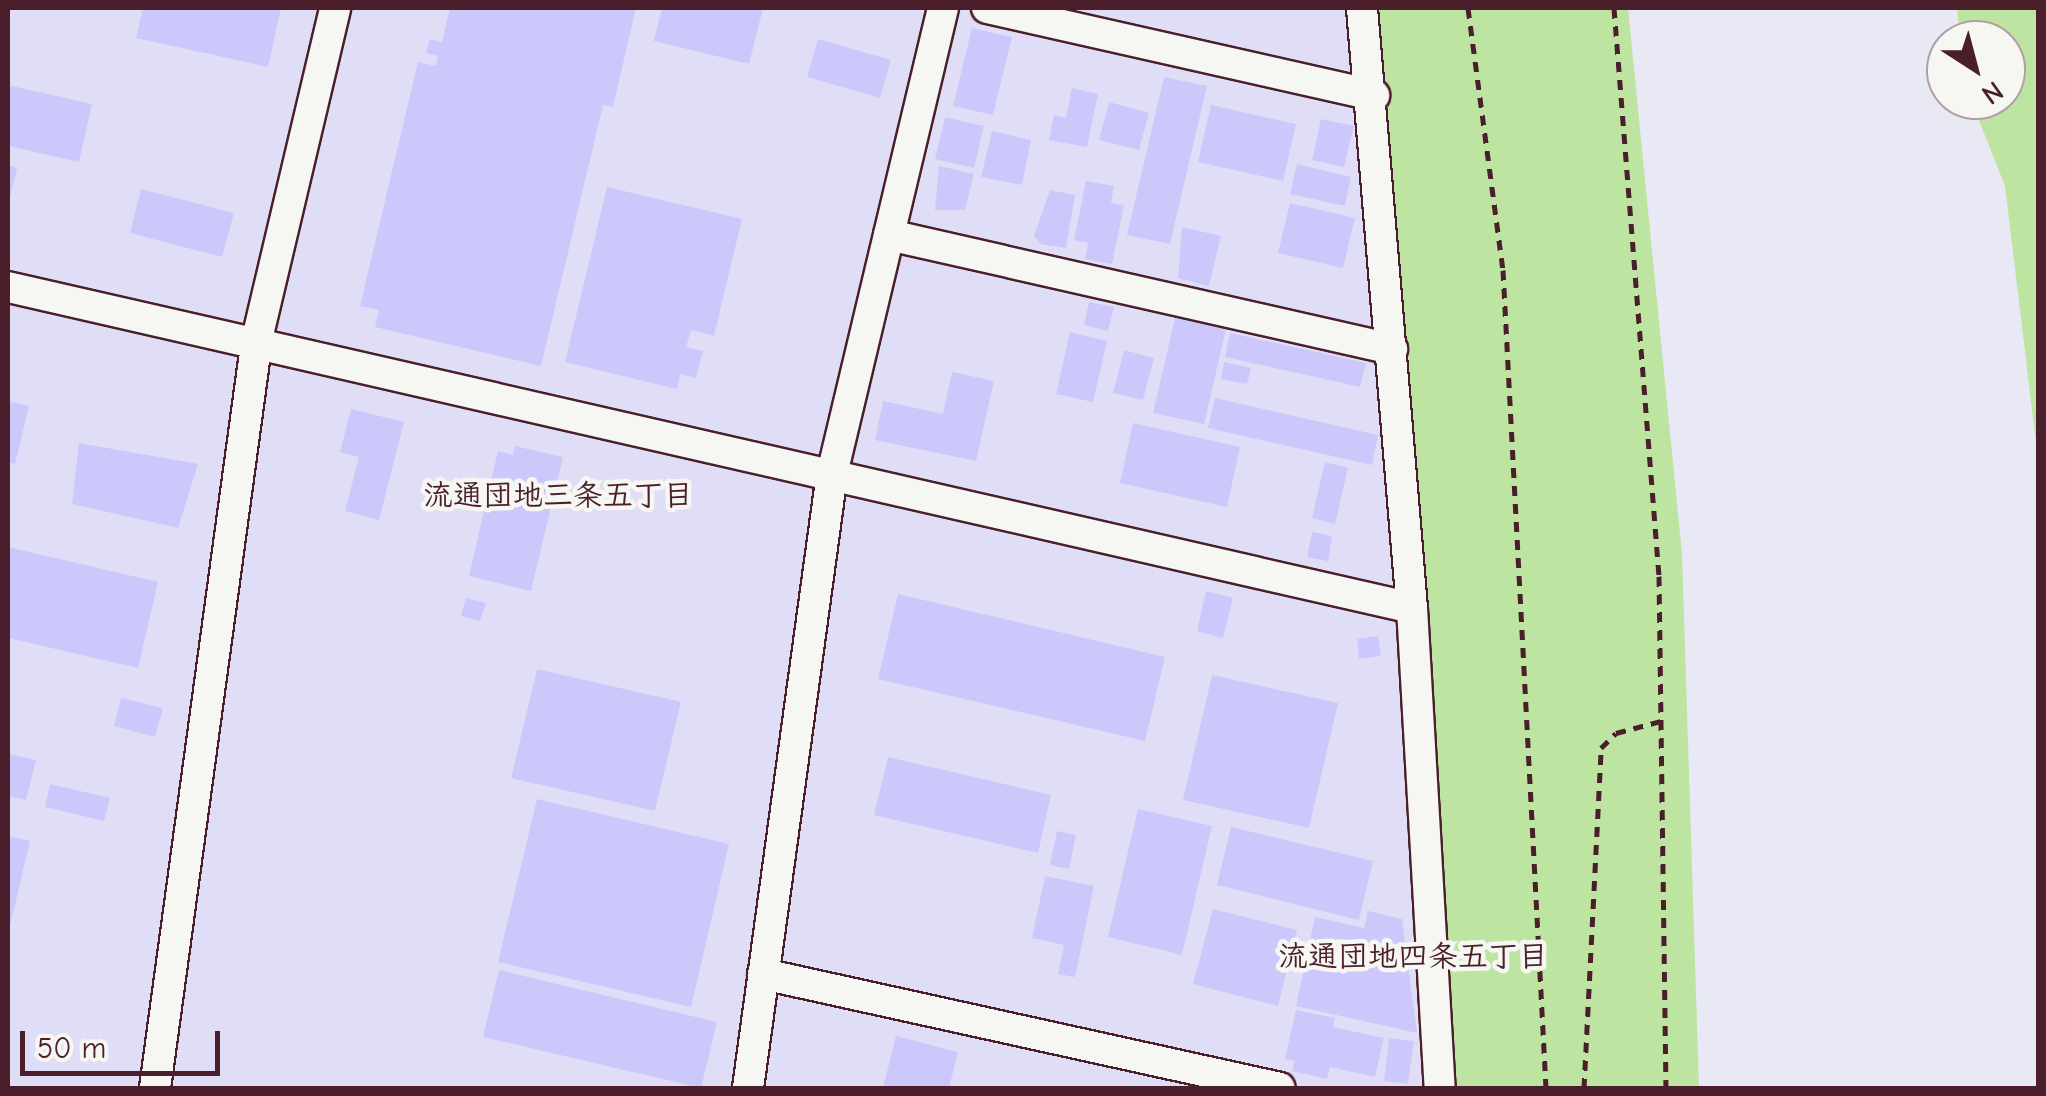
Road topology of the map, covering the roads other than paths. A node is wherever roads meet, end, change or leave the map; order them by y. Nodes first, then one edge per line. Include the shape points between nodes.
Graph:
1 (335, 8) edge
2 (943, 8) edge
3 (987, 8) edge
4 (1362, 8) edge
5 (1374, 96) junction
6 (890, 236) junction
7 (8, 287) edge
8 (257, 339) junction
9 (1392, 349) junction
10 (832, 474) junction
11 (1412, 608) junction
12 (763, 974) junction
13 (155, 1088) edge
14 (748, 1088) edge
15 (1280, 1088) edge
16 (1440, 1088) edge

1 - 8 street
2 - 6 street
3 - 5 street
4 - 5 street
5 - 9 street
6 - 9 street
6 - 10 street
7 - 8 street
8 - 10 street
8 - 13 street
9 - 11 street
10 - 11 street
10 - 12 street
11 - 16 street
12 - 14 street
12 - 15 street

